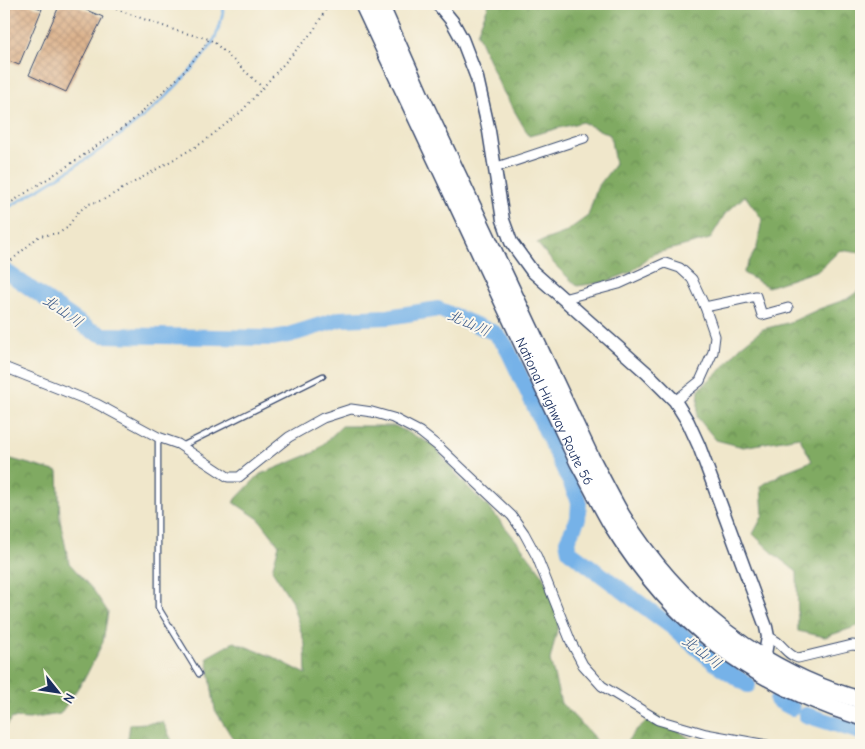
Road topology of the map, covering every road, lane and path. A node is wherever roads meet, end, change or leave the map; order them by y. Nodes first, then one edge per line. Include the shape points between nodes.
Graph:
1 (102, 4) edge
2 (329, 4) edge
3 (363, 4) edge
4 (380, 4) edge
5 (438, 4) edge
6 (209, 39) junction
7 (263, 88) junction
8 (584, 138) dead end
9 (494, 168) junction
10 (4, 207) edge
11 (511, 242) junction
12 (486, 252) junction
13 (4, 266) edge
14 (563, 298) junction
15 (705, 307) junction
16 (788, 308) dead end
17 (4, 367) edge
18 (323, 376) dead end
19 (675, 401) junction
20 (158, 437) junction
21 (181, 446) junction
22 (768, 637) junction
23 (861, 646) edge
24 (763, 667) junction
25 (199, 674) dead end
26 (861, 700) edge
27 (861, 717) edge
28 (767, 745) edge

1 - 6 path
2 - 7 path via 314,30
3 - 12 highway, National Highway Route 56
4 - 12 highway, National Highway Route 56
5 - 9 street via 462,39 477,78
6 - 7 path
6 - 10 path via 182,74 131,122
7 - 13 path via 241,112 202,143 103,200 89,204 78,212 67,228 59,233 39,236
8 - 9 street
9 - 11 street
11 - 12 street
11 - 14 street via 532,271
12 - 24 highway, National Highway Route 56 via 578,462 617,532 672,605 723,649
14 - 15 street via 619,284 665,263 680,268 692,279
14 - 19 street
15 - 16 street via 756,296 762,314
15 - 19 street via 715,336 713,352 700,381
17 - 20 street via 97,404
18 - 21 lane
19 - 22 street via 699,446
20 - 21 street
20 - 25 lane via 158,607
21 - 28 street via 228,477 239,477 289,437 323,418 351,409 386,416 407,425 439,447 512,516 537,557 583,666 602,686 658,720 706,734
22 - 23 street via 798,658 852,645
22 - 24 street
24 - 26 highway, National Highway Route 56
24 - 27 highway, National Highway Route 56 via 809,698

